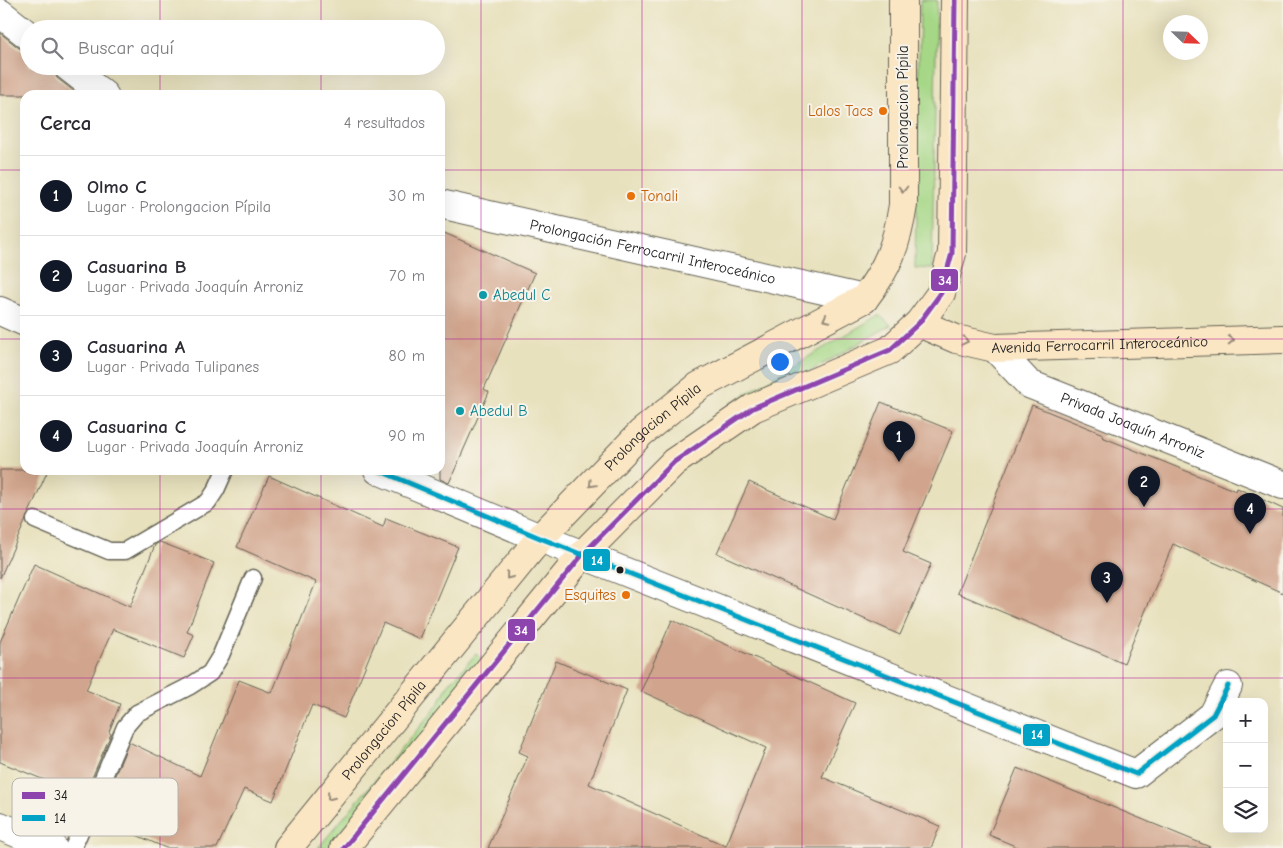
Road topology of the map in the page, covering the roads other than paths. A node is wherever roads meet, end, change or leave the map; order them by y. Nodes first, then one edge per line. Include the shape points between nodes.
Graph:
1 (903, 0) edge
2 (955, 0) edge
3 (0, 13) edge
4 (20, 29) edge
5 (79, 75) edge
6 (98, 90) edge
7 (445, 205) edge
8 (864, 299) junction
9 (0, 311) edge
10 (20, 320) edge
11 (919, 323) junction
12 (1283, 339) edge
13 (995, 348) junction
14 (222, 475) edge
15 (390, 475) edge
16 (1283, 485) edge
17 (35, 520) dead end
18 (540, 538) junction
19 (583, 554) junction
20 (253, 578) dead end
21 (1228, 686) dead end
22 (103, 778) edge
23 (0, 826) edge
24 (12, 831) edge
25 (24, 836) edge
26 (78, 836) edge
27 (53, 848) edge
28 (73, 848) edge
29 (288, 848) edge
30 (344, 848) edge

1 -> 8 main road, Prolongacion Pípila via 903,206 890,260
2 - 11 main road via 952,253 941,293
3 - 4 street
5 - 6 street
7 - 8 street, Prolongación Ferrocarril Interoceánico
8 -> 18 main road, Prolongacion Pípila via 699,386 641,433
9 - 10 street
11 -> 13 main road, Avenida Ferrocarril Interoceánico via 956,339
11 - 19 main road via 890,350 753,408 674,462
13 -> 12 main road, Avenida Ferrocarril Interoceánico
13 - 16 street, Privada Joaquín Arroniz via 1029,384
14 - 17 lane via 208,502 125,551 110,551
15 - 18 street
18 - 19 street
18 -> 29 main road, Prolongacion Pípila
19 - 21 street via 1136,774 1213,715
19 - 30 main road
20 - 22 lane via 221,655 210,673 137,713 125,727
23 - 24 street
25 - 27 street
26 - 28 lane

